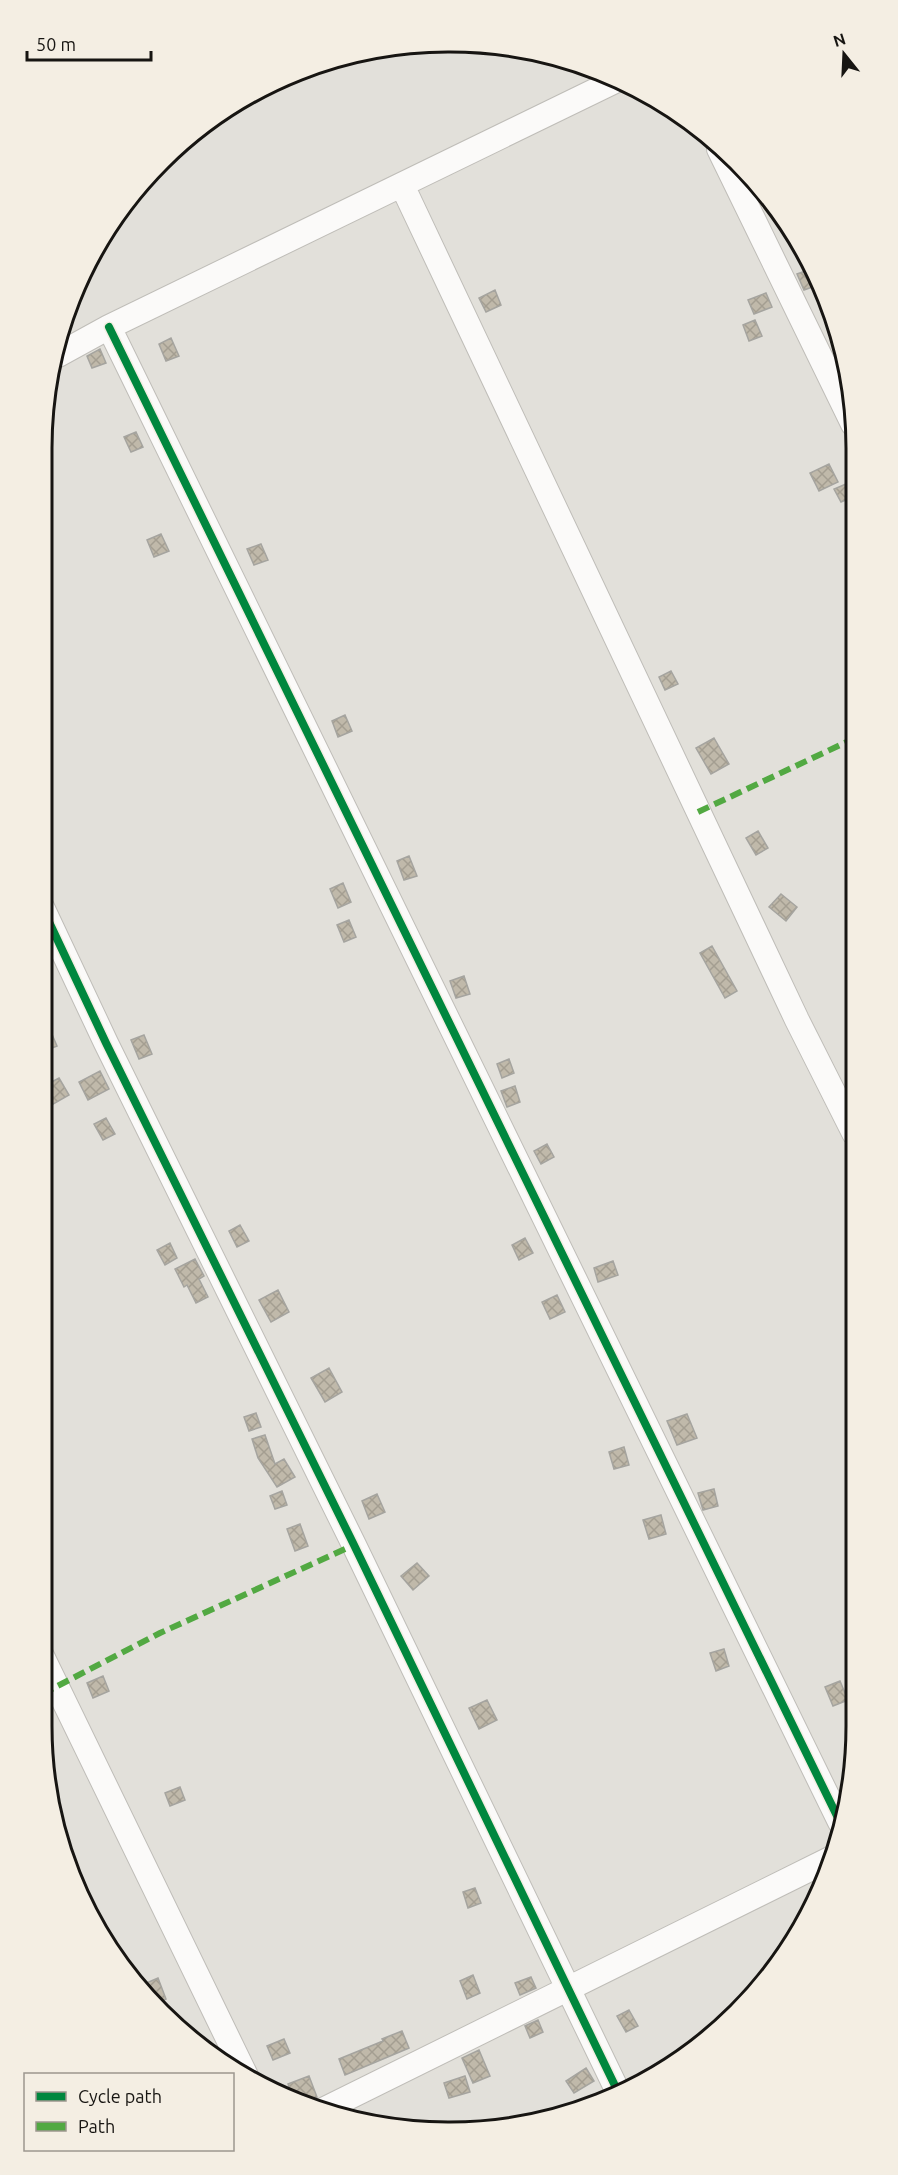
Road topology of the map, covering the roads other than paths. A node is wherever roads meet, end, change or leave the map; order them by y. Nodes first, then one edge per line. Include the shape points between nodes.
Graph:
1 (606, 85) edge
2 (729, 169) edge
3 (402, 185) junction
4 (109, 327) junction
5 (65, 351) edge
6 (843, 403) edge
7 (52, 928) edge
8 (846, 1117) edge
9 (52, 1677) edge
10 (836, 1813) edge
11 (820, 1864) edge
12 (568, 1989) junction
13 (239, 2062) edge
14 (615, 2086) edge
15 (334, 2105) edge

1 - 3 street
2 - 6 street
3 - 4 street
3 - 8 street
4 - 5 street
4 - 10 street
7 - 12 street
9 - 13 street
11 - 12 street
12 - 14 street
12 - 15 street

